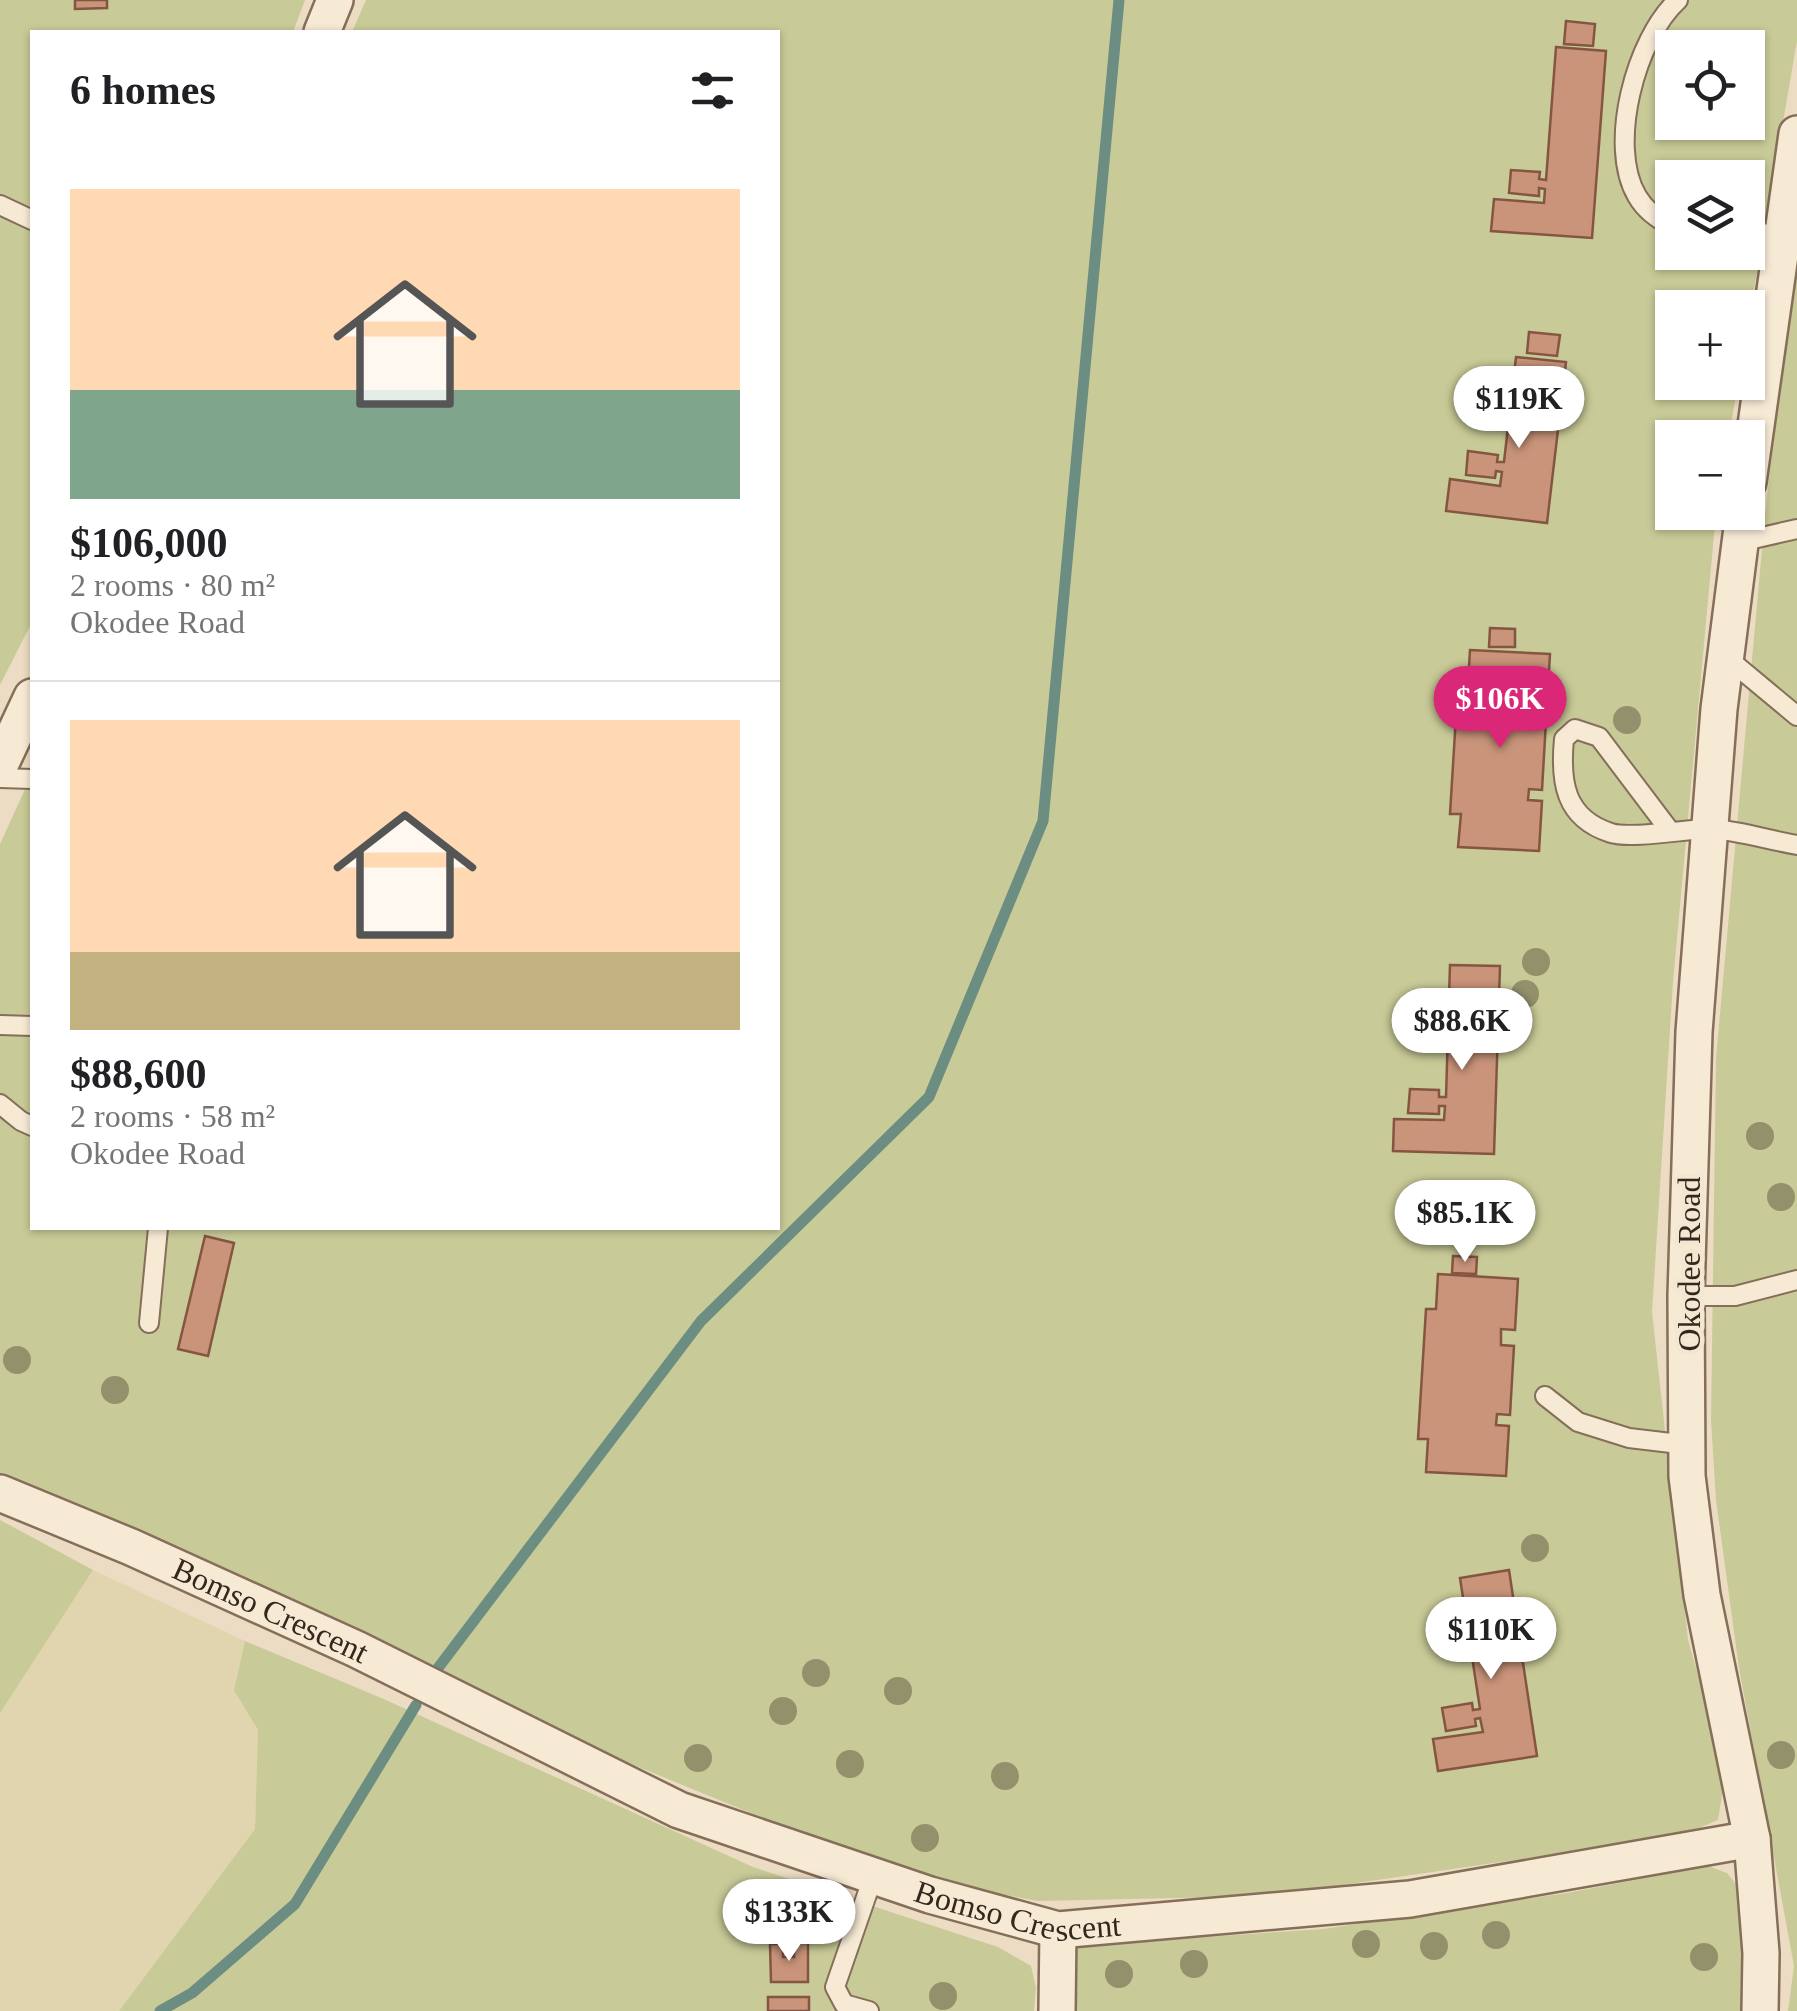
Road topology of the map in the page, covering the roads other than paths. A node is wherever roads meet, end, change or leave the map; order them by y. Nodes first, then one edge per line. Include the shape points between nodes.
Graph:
1 (336, 0) edge
2 (1678, 0) edge
3 (323, 30) edge
4 (1796, 149) edge
5 (0, 205) edge
6 (1655, 216) edge
7 (30, 219) edge
8 (1765, 231) edge
9 (1762, 270) edge
10 (1752, 420) edge
11 (1765, 528) edge
12 (1797, 529) edge
13 (1742, 530) edge
14 (1726, 656) junction
15 (30, 701) edge
16 (1797, 716) edge
17 (0, 765) edge
18 (0, 778) edge
19 (30, 779) edge
20 (1710, 829) junction
21 (1670, 831) junction
22 (1797, 845) edge
23 (0, 1024) edge
24 (30, 1026) edge
25 (0, 1104) edge
26 (30, 1125) edge
27 (158, 1230) edge
28 (1797, 1280) edge
29 (1686, 1296) junction
30 (148, 1323) dead end
31 (1545, 1396) dead end
32 (1688, 1445) junction
33 (0, 1493) edge
34 (1752, 1839) junction
35 (874, 1877) junction
36 (1058, 1930) junction
37 (869, 2011) edge
38 (1057, 2011) edge
39 (1760, 2011) edge

1 - 3 street
2 - 6 lane via 1642,58 1626,128 1626,164 1637,197
4 - 8 street
5 - 7 lane
9 - 10 street
11 - 12 lane
13 - 14 street, Okodee Road
14 - 16 lane
14 - 20 street, Okodee Road
15 - 17 street
18 - 19 lane
20 - 21 lane
20 - 22 lane
20 - 29 street, Okodee Road via 1694,1032
21 - 21 lane via 1599,737 1575,729 1564,739 1560,773 1568,802 1587,820 1613,834
23 - 24 lane
25 - 26 lane
27 - 30 lane
28 - 29 lane via 1735,1296
29 - 32 street, Okodee Road
31 - 32 lane via 1578,1422 1629,1438
32 - 34 street, Okodee Road via 1702,1594
33 - 35 street, Bomso Crescent via 356,1649 679,1810
34 - 36 street, Bomso Crescent via 1410,1899
34 - 39 street, Okodee Road
35 - 36 street, Bomso Crescent
35 - 37 lane via 835,1986 844,2004
36 - 38 street

